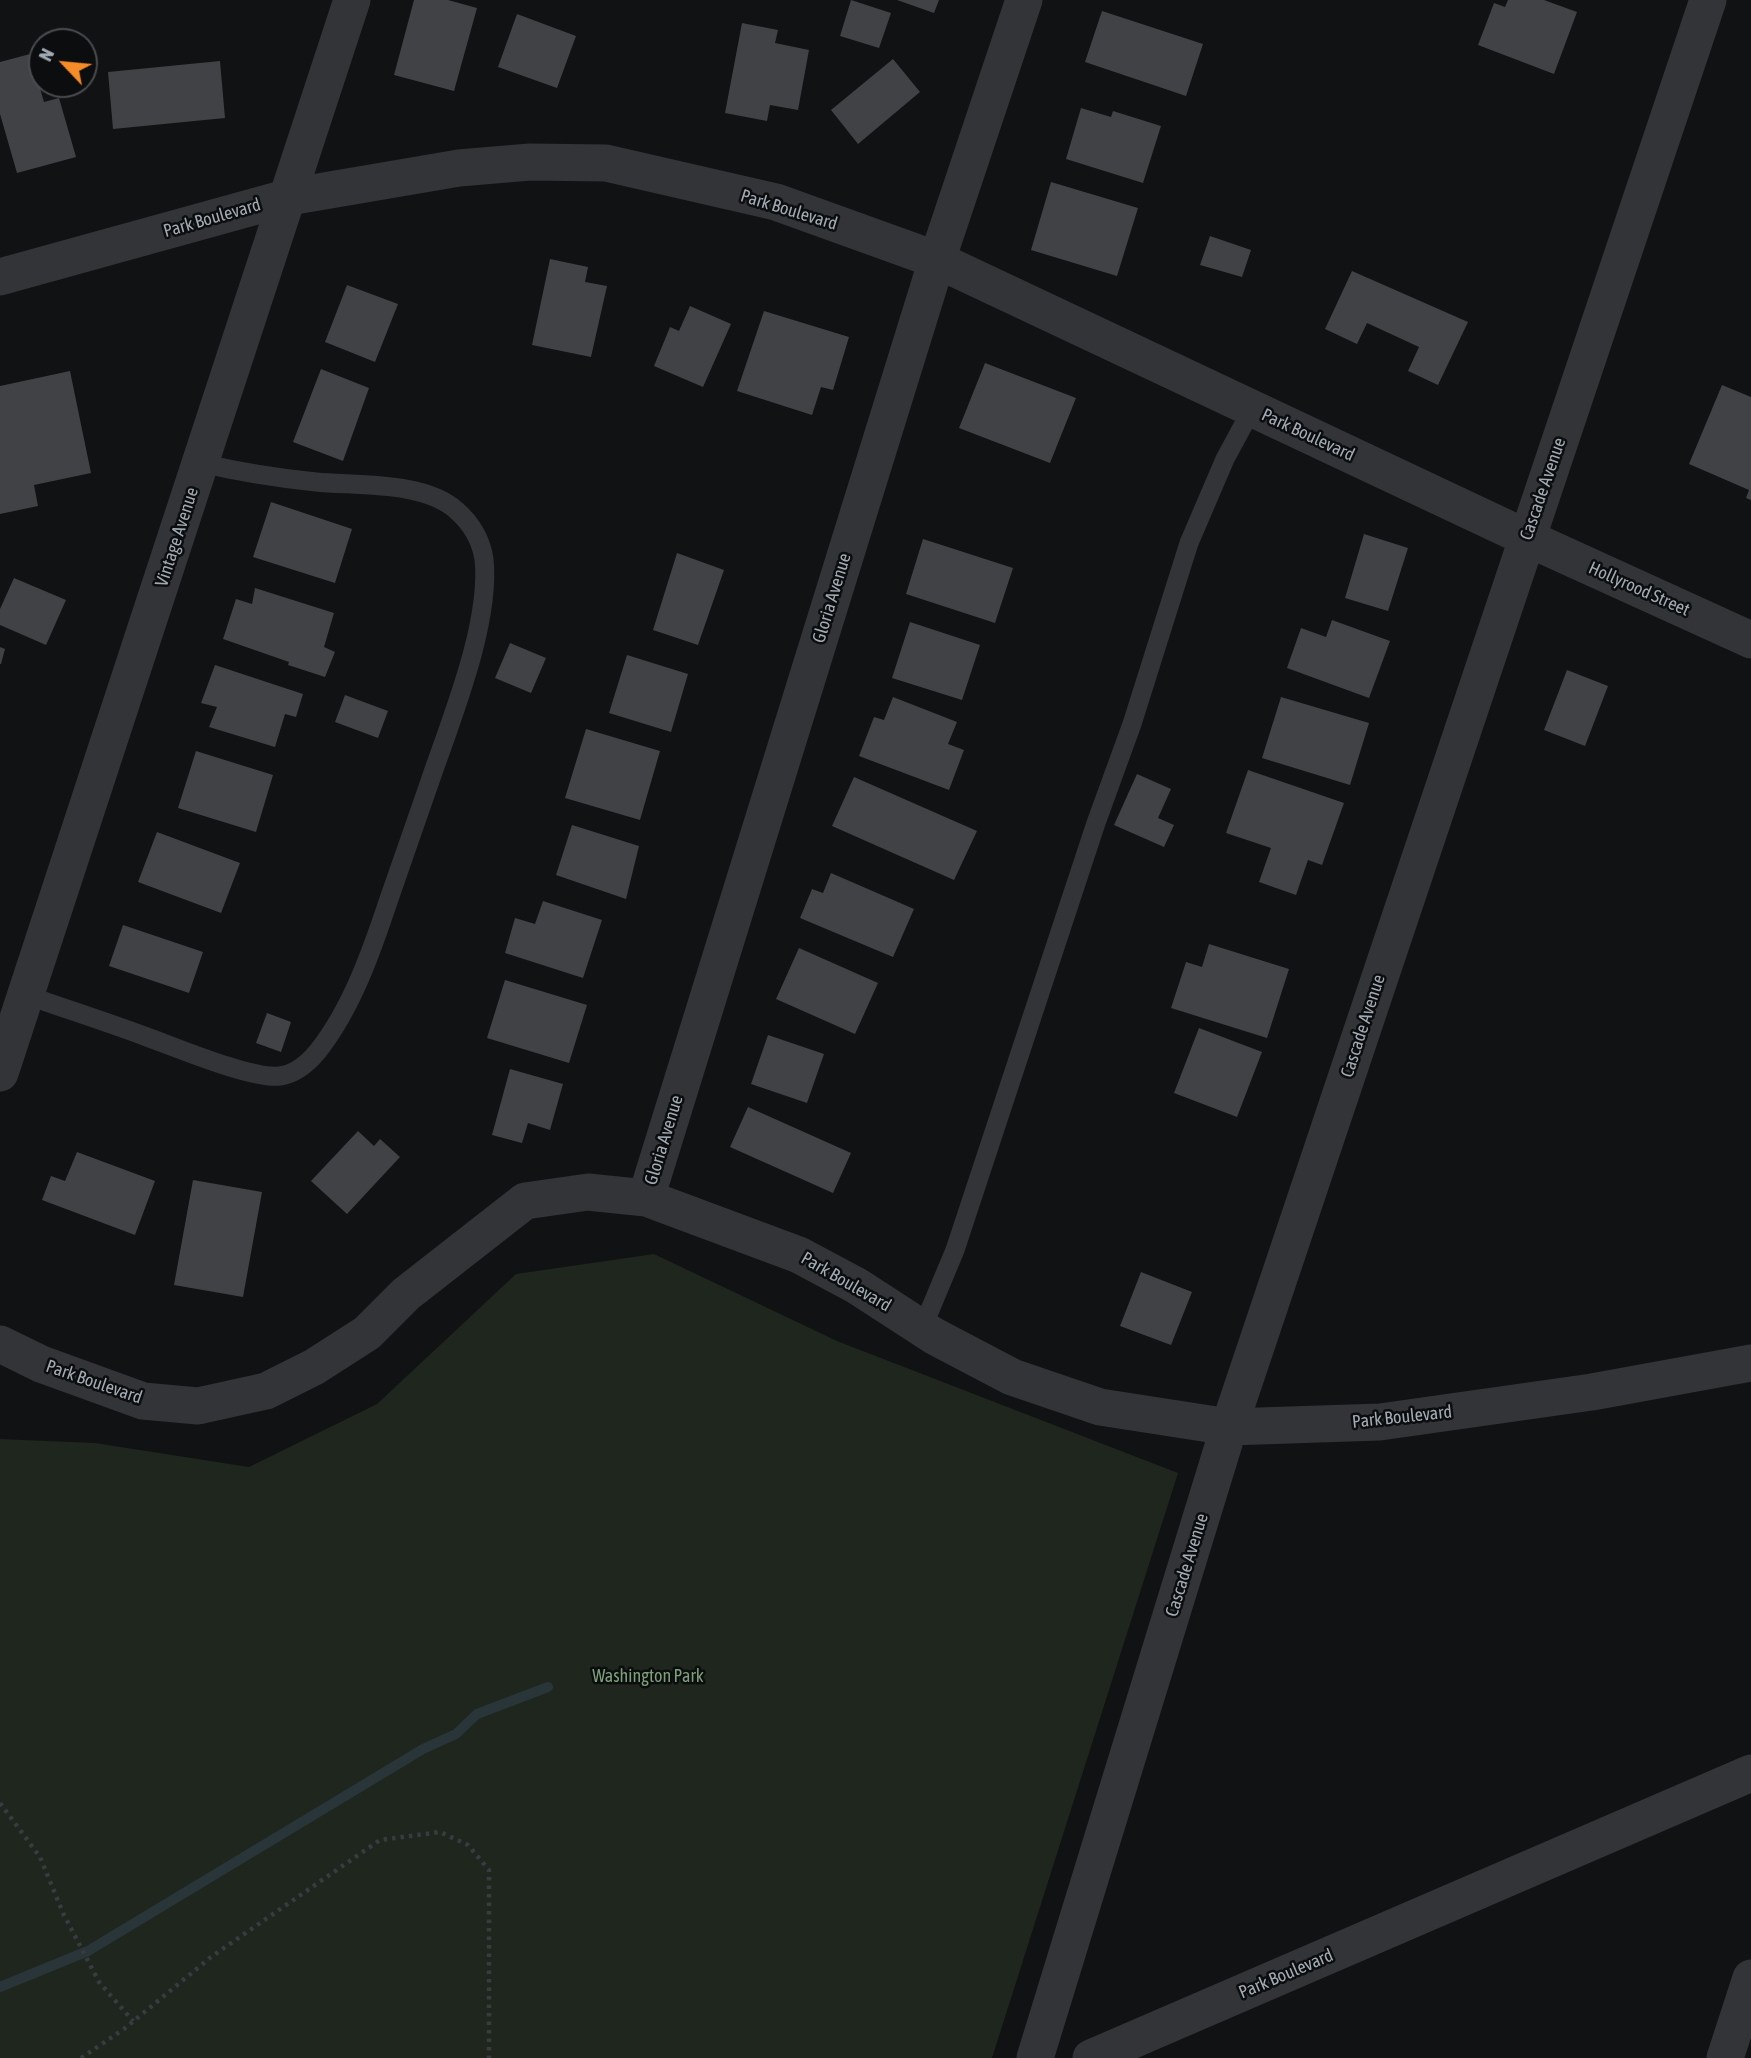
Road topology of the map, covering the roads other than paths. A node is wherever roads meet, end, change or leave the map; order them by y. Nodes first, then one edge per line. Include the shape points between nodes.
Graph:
1 (352, 0) edge
2 (1024, 0) edge
3 (1708, 0) edge
4 (289, 197) junction
5 (937, 260) junction
6 (0, 277) edge
7 (1252, 409) junction
8 (201, 463) junction
9 (1527, 538) junction
10 (1751, 640) edge
11 (26, 995) junction
12 (0, 1073) edge
13 (646, 1198) junction
14 (922, 1329) junction
15 (0, 1344) edge
16 (1751, 1363) edge
17 (1229, 1427) junction
18 (1751, 1773) edge
19 (1751, 1978) edge
20 (1035, 2058) edge
21 (1091, 2058) edge
22 (1726, 2058) edge

1 - 4 street, Vintage Avenue
2 - 5 street, Gloria Avenue
3 - 9 street, Cascade Avenue
4 - 5 street, Park Boulevard via 459,168 530,162 606,163 776,202
4 - 6 street, Park Boulevard
4 - 8 street, Vintage Avenue
5 - 7 street, Park Boulevard
5 - 13 street, Gloria Avenue
7 - 9 street, Park Boulevard
7 - 14 lane via 1189,543 956,1250
8 - 11 street, Vintage Avenue
8 - 11 lane via 315,482 374,485 424,494 454,508 479,539 484,560 483,602 469,664 367,964 309,1061 280,1077 259,1074
9 - 10 street, Hollyrood Street
9 - 17 street, Cascade Avenue
11 - 12 street, Vintage Avenue
13 - 14 street, Park Boulevard via 799,1255
13 - 15 street, Park Boulevard via 588,1192 524,1200 406,1294 367,1334 266,1391 198,1406 143,1401
14 - 17 street, Park Boulevard via 1012,1377 1100,1407
16 - 17 street, Park Boulevard via 1592,1392 1380,1422
17 - 20 street, Cascade Avenue
18 - 21 street, Park Boulevard
19 - 22 street

